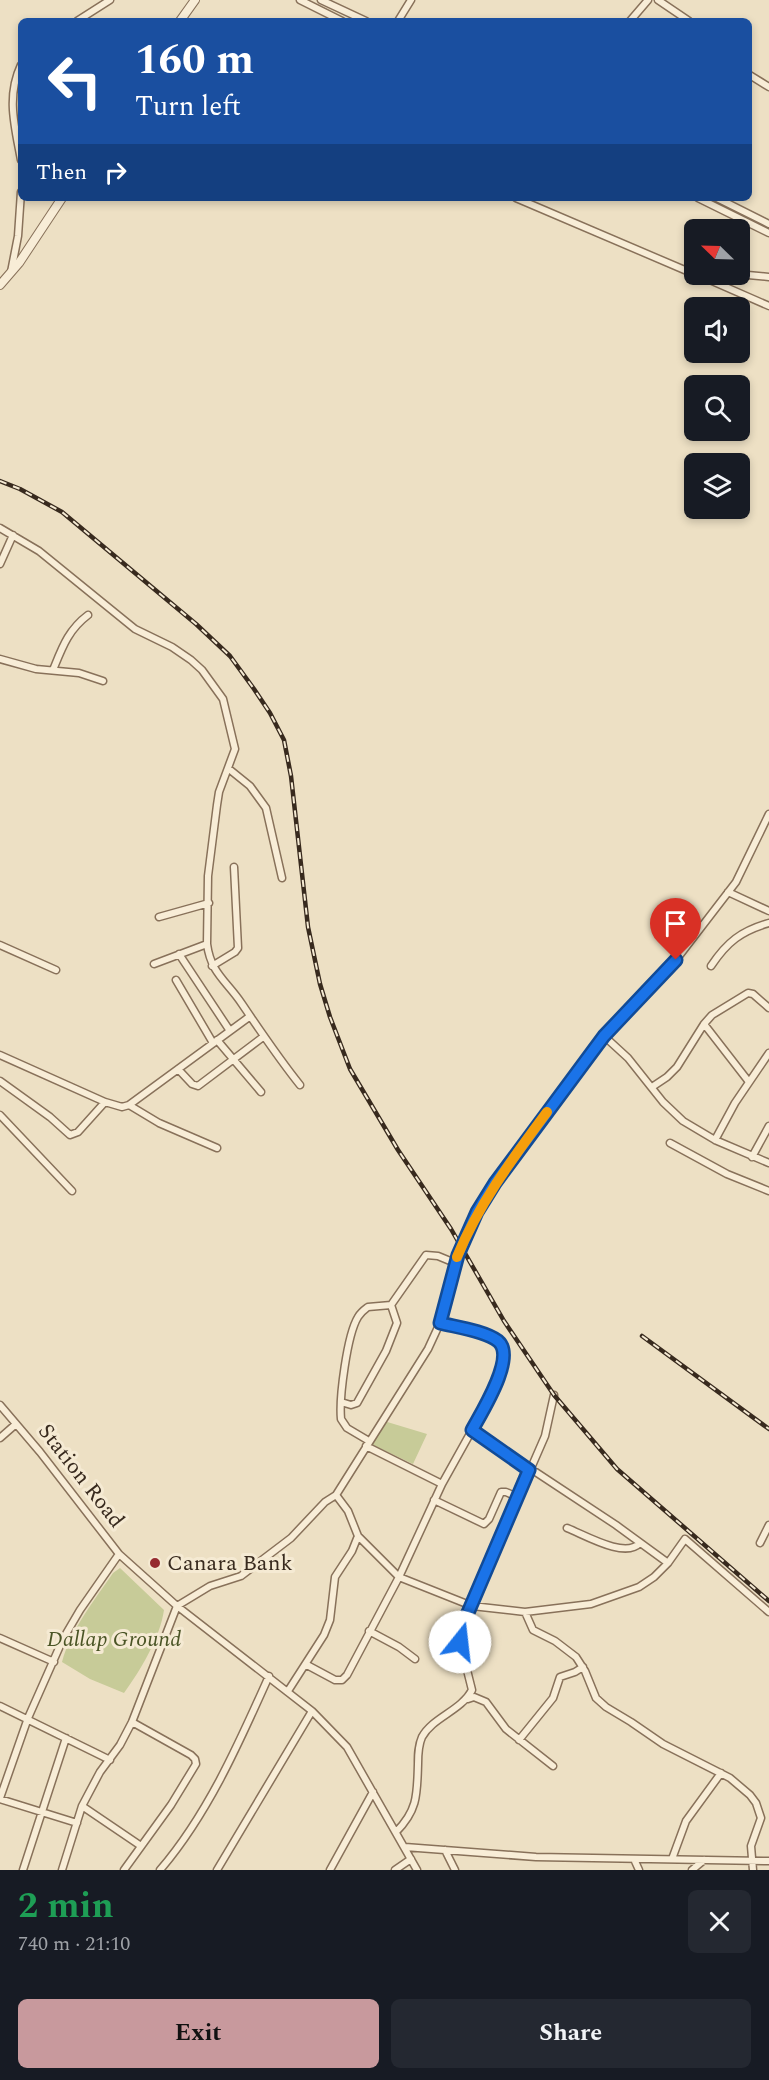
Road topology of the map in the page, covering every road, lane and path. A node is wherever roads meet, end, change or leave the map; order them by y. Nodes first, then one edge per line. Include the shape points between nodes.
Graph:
1 (110, 0) edge
2 (195, 0) edge
3 (300, 0) edge
4 (321, 0) edge
5 (411, 0) edge
6 (648, 0) edge
7 (658, 0) edge
8 (82, 18) edge
9 (182, 18) edge
10 (336, 18) edge
11 (360, 18) edge
12 (400, 18) edge
13 (633, 18) edge
14 (685, 18) edge
15 (18, 73) edge
16 (752, 76) edge
17 (769, 87) edge
18 (18, 144) edge
19 (20, 201) edge
20 (60, 201) edge
21 (523, 201) edge
22 (705, 201) edge
23 (722, 201) edge
24 (767, 226) edge
25 (684, 269) edge
26 (11, 273) junction
27 (750, 275) edge
28 (769, 277) edge
29 (0, 285) edge
30 (722, 285) edge
31 (769, 306) edge
32 (0, 528) edge
33 (13, 535) junction
34 (0, 564) edge
35 (88, 615) dead end
36 (0, 659) edge
37 (53, 670) junction
38 (103, 681) dead end
39 (229, 769) junction
40 (769, 814) edge
41 (234, 867) dead end
42 (282, 878) dead end
43 (728, 892) junction
44 (209, 903) junction
45 (769, 911) edge
46 (159, 917) dead end
47 (769, 923) edge
48 (207, 944) junction
49 (0, 945) edge
50 (178, 954) junction
51 (154, 964) dead end
52 (212, 966) junction
53 (711, 966) dead end
54 (56, 970) dead end
55 (176, 980) dead end
56 (769, 1008) edge
57 (249, 1017) junction
58 (704, 1024) junction
59 (230, 1031) junction
60 (604, 1036) junction
61 (263, 1037) junction
62 (215, 1042) junction
63 (769, 1053) edge
64 (0, 1055) edge
65 (234, 1059) junction
66 (766, 1062) edge
67 (178, 1069) junction
68 (0, 1081) edge
69 (749, 1082) junction
70 (300, 1085) dead end
71 (652, 1087) junction
72 (261, 1092) dead end
73 (105, 1102) junction
74 (129, 1105) junction
75 (0, 1115) edge
76 (769, 1126) edge
77 (715, 1140) junction
78 (670, 1143) dead end
79 (217, 1148) dead end
80 (752, 1157) junction
81 (769, 1163) edge
82 (72, 1191) dead end
83 (769, 1191) edge
84 (455, 1263) junction
85 (391, 1305) junction
86 (440, 1323) junction
87 (554, 1395) dead end
88 (341, 1402) junction
89 (0, 1405) edge
90 (16, 1424) junction
91 (472, 1430) junction
92 (0, 1438) edge
93 (367, 1444) junction
94 (529, 1470) junction
95 (442, 1484) junction
96 (336, 1495) junction
97 (518, 1497) junction
98 (434, 1500) junction
99 (769, 1525) edge
100 (567, 1528) dead end
101 (358, 1536) junction
102 (640, 1543) junction
103 (760, 1543) dead end
104 (119, 1554) junction
105 (668, 1563) junction
106 (399, 1577) junction
107 (177, 1606) junction
108 (472, 1606) junction
109 (525, 1612) junction
110 (769, 1612) edge
111 (369, 1631) junction
112 (0, 1638) edge
113 (415, 1659) dead end
114 (54, 1662) junction
115 (307, 1665) junction
116 (583, 1667) junction
117 (269, 1676) junction
118 (288, 1691) junction
119 (467, 1700) junction
120 (0, 1706) edge
121 (312, 1711) junction
122 (28, 1718) junction
123 (132, 1722) junction
124 (66, 1738) junction
125 (519, 1740) junction
126 (110, 1760) junction
127 (553, 1766) dead end
128 (721, 1773) junction
129 (373, 1792) junction
130 (0, 1798) edge
131 (82, 1806) junction
132 (42, 1812) junction
133 (77, 1823) junction
134 (396, 1832) junction
135 (141, 1846) junction
136 (405, 1847) junction
137 (445, 1850) junction
138 (411, 1859) junction
139 (634, 1859) junction
140 (672, 1859) junction
141 (704, 1859) junction
142 (752, 1860) junction
143 (769, 1861) edge
144 (23, 1870) edge
145 (62, 1870) edge
146 (124, 1870) edge
147 (160, 1870) edge
148 (217, 1870) edge
149 (330, 1870) edge
150 (396, 1870) edge
151 (417, 1870) edge
152 (455, 1870) edge
153 (639, 1870) edge
154 (692, 1870) edge
155 (753, 1870) edge

1 - 8 street
2 - 9 street
3 - 10 street
4 - 11 street
5 - 12 street
6 - 13 street
7 - 14 street
15 - 18 street via 12,88
16 - 17 street
19 - 26 street
20 - 26 street
21 - 25 street
22 - 24 street
23 - 24 street
26 - 29 street
27 - 28 street
30 - 31 street
32 - 33 street
33 - 34 street
33 - 39 street via 39,551 135,629 172,647 202,670 223,699 235,749
35 - 37 street via 67,635
36 - 37 street
37 - 38 street
39 - 42 street via 250,786 266,808
39 - 44 street via 219,792 209,857
40 - 43 street
41 - 52 street via 238,948
43 - 45 street
43 - 60 street via 676,960
44 - 46 street
44 - 48 street
47 - 53 street via 741,933
48 - 50 street
48 - 52 street
49 - 54 street
50 - 51 street
50 - 59 street
52 - 57 street
55 - 62 street
56 - 58 street via 748,993
57 - 59 street
57 - 61 street
58 - 69 street
58 - 71 street via 677,1067
59 - 62 street
60 - 71 street
60 - 84 street, bridge via 495,1183
61 - 65 street
61 - 70 street
62 - 65 street
62 - 67 street
63 - 66 street
64 - 73 street
65 - 67 street via 198,1086
65 - 72 street
66 - 69 street
67 - 74 street
68 - 73 street via 70,1135 78,1132
69 - 77 street
71 - 77 street via 683,1121
73 - 74 street
74 - 79 street via 159,1123
75 - 82 street
76 - 80 street
77 - 80 street
78 - 83 street via 727,1174
80 - 81 street
84 - 85 street via 426,1255
84 - 86 street
85 - 88 street via 368,1307 357,1319
85 - 88 street via 397,1323 378,1368 357,1403
86 - 91 street via 489,1336 503,1348 501,1370
86 - 93 street via 428,1349
87 - 94 street via 545,1436
88 - 93 street via 343,1425
89 - 90 street, Station Road
90 - 92 street
90 - 104 street, Station Road
91 - 94 street
91 - 95 street
93 - 95 street
93 - 96 street
94 - 97 street
94 - 102 street
95 - 98 street
96 - 101 street via 348,1511
96 - 107 street via 291,1538 241,1576 210,1586
97 - 98 street via 501,1492 484,1524
97 - 108 street
98 - 106 street
99 - 103 street
100 - 102 street via 624,1550
101 - 106 street
101 - 115 street via 335,1577 330,1620
102 - 105 street
104 - 107 street
104 - 114 street, Station Road via 80,1610
105 - 109 street via 639,1587 611,1599
105 - 110 street via 684,1539
106 - 108 street
106 - 111 street
107 - 117 street
107 - 123 street
108 - 109 street
108 - 119 street via 460,1642 472,1690
109 - 116 street via 533,1630 564,1647
111 - 113 street
111 - 115 street via 342,1680
112 - 114 street
114 - 122 street, Station Road
115 - 118 street
116 - 125 street via 560,1677 553,1698
116 - 128 street via 596,1698 606,1707 658,1741
117 - 118 street
117 - 147 street via 220,1779
118 - 121 street
119 - 125 street via 474,1697 486,1702
119 - 134 street via 423,1736 414,1807
120 - 122 street
121 - 129 street via 347,1747
121 - 148 street
122 - 124 street
122 - 130 street, Station Road
123 - 126 street
123 - 135 street via 191,1755 196,1764
124 - 126 street
124 - 132 street
125 - 127 street
126 - 131 street
128 - 140 street via 686,1821
128 - 142 street via 750,1795 760,1811 751,1846
129 - 134 street
129 - 149 street
130 - 132 street
131 - 133 street
131 - 135 street
132 - 133 street
132 - 144 street
133 - 145 street
134 - 136 street
135 - 146 street
136 - 137 street
136 - 138 street
137 - 139 street
137 - 152 street
138 - 150 street
138 - 151 street
139 - 140 street
139 - 153 street
140 - 141 street
141 - 142 street
141 - 154 street
142 - 143 street
142 - 155 street

